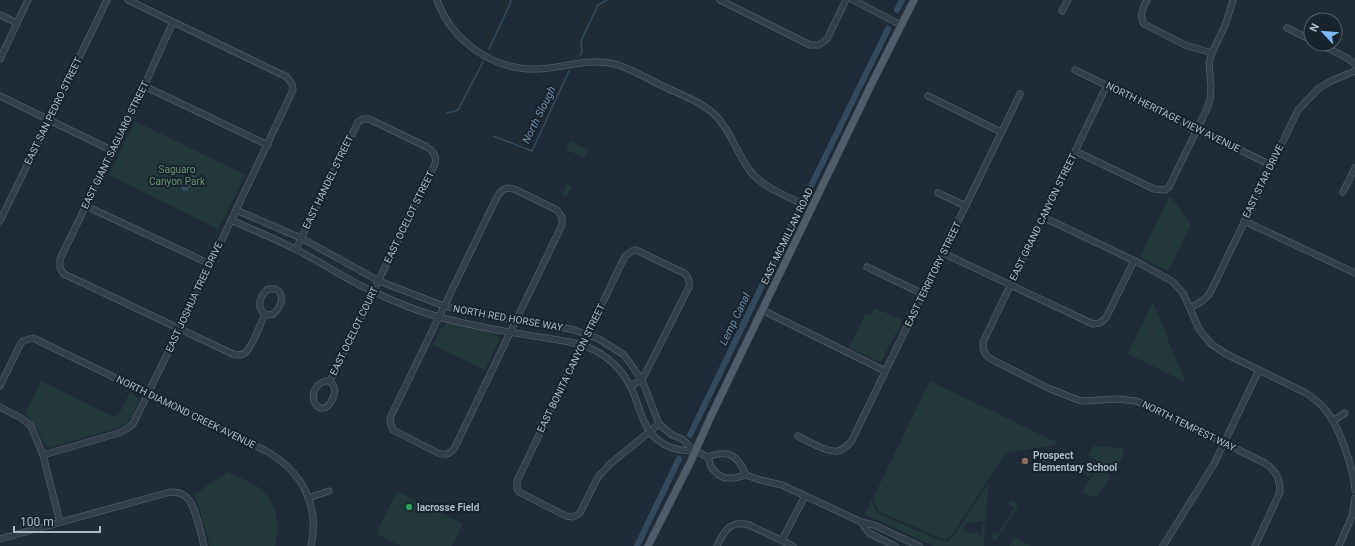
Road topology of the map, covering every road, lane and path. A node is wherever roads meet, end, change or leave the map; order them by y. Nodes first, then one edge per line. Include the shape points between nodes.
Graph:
1 (28, 0) edge
2 (106, 0) edge
3 (128, 0) edge
4 (436, 0) edge
5 (720, 0) edge
6 (846, 0) edge
7 (853, 0) edge
8 (914, 0) edge
9 (1068, 0) edge
10 (1147, 0) edge
11 (1233, 0) edge
12 (1062, 11) dead end
13 (0, 15) edge
14 (173, 22) junction
15 (17, 23) junction
16 (901, 25) junction
17 (1287, 28) dead end
18 (1303, 36) edge
19 (1335, 52) edge
20 (1212, 54) junction
21 (0, 59) edge
22 (1355, 64) edge
23 (1075, 70) dead end
24 (1355, 71) edge
25 (1107, 85) junction
26 (144, 86) junction
27 (1020, 94) dead end
28 (0, 96) edge
29 (928, 96) dead end
30 (363, 119) joint
31 (49, 120) junction
32 (1198, 129) junction
33 (1001, 132) junction
34 (268, 146) junction
35 (113, 151) junction
36 (1075, 151) junction
37 (1271, 165) junction
38 (1355, 168) edge
39 (1353, 178) edge
40 (1343, 192) dead end
41 (938, 193) dead end
42 (86, 206) junction
43 (966, 206) junction
44 (812, 208) junction
45 (236, 210) junction
46 (1043, 217) junction
47 (230, 220) junction
48 (1244, 220) junction
49 (0, 221) edge
50 (301, 238) junction
51 (296, 249) junction
52 (943, 253) junction
53 (1134, 261) junction
54 (210, 264) junction
55 (867, 267) dead end
56 (1355, 273) edge
57 (379, 281) junction
58 (1010, 286) junction
59 (373, 292) junction
60 (922, 294) junction
61 (444, 306) junction
62 (1190, 308) junction
63 (762, 310) junction
64 (265, 314) junction
65 (439, 317) junction
66 (516, 321) junction
67 (180, 328) junction
68 (511, 332) junction
69 (588, 335) junction
70 (582, 345) junction
71 (983, 349) joint
72 (1259, 370) junction
73 (885, 372) junction
74 (642, 380) junction
75 (330, 381) junction
76 (0, 386) edge
77 (630, 386) junction
78 (148, 393) junction
79 (0, 407) edge
80 (1346, 413) dead end
81 (1333, 421) junction
82 (659, 424) junction
83 (650, 431) junction
84 (798, 436) dead end
85 (1224, 442) junction
86 (695, 451) junction
87 (43, 455) junction
88 (708, 457) junction
89 (746, 474) junction
90 (1355, 490) edge
91 (329, 491) dead end
92 (805, 496) junction
93 (308, 498) junction
94 (1355, 498) edge
95 (60, 522) junction
96 (861, 522) junction
97 (0, 539) edge
98 (782, 540) junction
99 (204, 546) edge
100 (311, 546) edge
101 (648, 546) edge
102 (717, 546) edge
103 (793, 546) edge
104 (895, 546) edge
105 (919, 546) edge
106 (1163, 546) edge
107 (1255, 546) edge
108 (1339, 546) edge

1 - 15 street
2 - 31 street, EAST SAN PEDRO STREET
3 - 14 street
4 - 44 street via 446,21 460,38 492,60 511,66 537,69 588,62 607,63 631,71 706,108 724,125 753,175 769,187
5 - 6 street via 810,45 819,46 827,39
7 - 16 street
8 - 16 main road, EAST MCMILLAN ROAD
9 - 12 street
10 - 20 street via 1141,13 1144,24
11 - 20 street
13 - 15 street
14 - 26 street, EAST GIANT SAGUARO STREET
14 - 34 street, EAST JOSHUA TREE DRIVE via 286,77 292,84 293,90
15 - 21 street
16 - 44 main road, EAST MCMILLAN ROAD
17 - 18 street
19 - 22 street
20 - 32 street via 1209,63 1210,100
23 - 25 street, NORTH HERITAGE VIEW AVENUE
24 - 37 street, EAST STAR DRIVE via 1330,81 1302,104
25 - 32 street, NORTH HERITAGE VIEW AVENUE
25 - 36 street, EAST GRAND CANYON STREET
26 - 34 street
26 - 35 street, EAST GIANT SAGUARO STREET
27 - 33 street, EAST TERRITORY STREET
28 - 31 street
29 - 33 street
30 - 50 street, EAST HANDEL STREET via 356,124
30 - 57 street, EAST OCELOT STREET via 369,119 427,147 434,152 436,158
31 - 35 street
31 - 49 street, EAST SAN PEDRO STREET
32 - 36 street via 1165,190 1154,189
32 - 37 street, NORTH HERITAGE VIEW AVENUE
33 - 43 street, EAST TERRITORY STREET
34 - 45 street, EAST JOSHUA TREE DRIVE
35 - 42 street, EAST GIANT SAGUARO STREET
36 - 46 street, EAST GRAND CANYON STREET
37 - 48 street, EAST STAR DRIVE
38 - 39 street
39 - 40 street
41 - 43 street
42 - 54 street
42 - 67 street, EAST GIANT SAGUARO STREET via 60,259 60,268 64,274
43 - 52 street, EAST TERRITORY STREET
44 - 63 main road, EAST MCMILLAN ROAD
45 - 47 street, EAST JOSHUA TREE DRIVE
45 - 50 street, NORTH RED HORSE WAY
46 - 53 street
46 - 58 street, EAST GRAND CANYON STREET
47 - 51 street, NORTH RED HORSE WAY
47 - 54 street, EAST JOSHUA TREE DRIVE
48 - 56 street
48 - 62 street, EAST STAR DRIVE via 1208,296
50 - 51 street, EAST HANDEL STREET
50 - 57 street, NORTH RED HORSE WAY
51 - 59 street, NORTH RED HORSE WAY
52 - 58 street
52 - 60 street, EAST TERRITORY STREET
53 - 58 street via 1106,318 1100,323 1090,324
53 - 62 street via 1172,281 1183,293
54 - 67 street, EAST JOSHUA TREE DRIVE
55 - 60 street
57 - 59 street, EAST OCELOT COURT
57 - 61 street, NORTH RED HORSE WAY
58 - 71 street, EAST GRAND CANYON STREET via 983,342
59 - 65 street, NORTH RED HORSE WAY
59 - 75 street, EAST OCELOT COURT
60 - 73 street, EAST TERRITORY STREET
61 - 65 street
61 - 66 street, NORTH RED HORSE WAY
61 - 66 street via 496,199 503,189 514,189 557,210 562,217 562,225
62 - 72 street via 1199,329 1211,344
63 - 73 street
63 - 86 main road, EAST MCMILLAN ROAD
64 - 64 street via 261,312 260,301 268,289 276,290 281,294 281,302 273,314
64 - 67 street via 249,348 240,355 235,355
65 - 68 street, NORTH RED HORSE WAY
65 - 68 street via 390,422 398,433 445,455 454,450
66 - 68 street
66 - 69 street, NORTH RED HORSE WAY via 561,327
67 - 78 street, EAST JOSHUA TREE DRIVE
68 - 70 street, NORTH RED HORSE WAY
69 - 70 street, EAST BONITA CANYON STREET
69 - 74 street, NORTH RED HORSE WAY via 624,355
69 - 74 street, EAST BONITA CANYON STREET via 625,256 632,251 640,251 684,273 689,279 689,287
70 - 77 street, NORTH RED HORSE WAY via 599,352 613,363
70 - 83 street, EAST BONITA CANYON STREET via 517,481 517,488 522,494 566,516 574,516 580,513 598,477
71 - 85 street, NORTH TEMPEST WAY via 991,359 1068,397 1081,401 1136,401
72 - 81 street via 1313,398
72 - 85 street
73 - 84 street, EAST TERRITORY STREET via 851,442 841,450 829,451
74 - 77 street
74 - 82 street, NORTH RED HORSE WAY
75 - 75 street, EAST OCELOT COURT via 320,382 313,395 315,405 320,408 330,404 335,392 335,386
76 - 78 street, NORTH DIAMOND CREEK AVENUE via 20,345 28,339 37,340
77 - 83 street, NORTH RED HORSE WAY
78 - 87 street, EAST JOSHUA TREE DRIVE via 133,424 124,431
78 - 93 street, NORTH DIAMOND CREEK AVENUE via 279,458 296,476
79 - 87 street via 31,426
80 - 81 street
81 - 90 street via 1345,448
82 - 83 street
82 - 86 street, NORTH RED HORSE WAY
83 - 86 street, NORTH RED HORSE WAY via 670,447 681,451
85 - 106 street
85 - 107 street, NORTH TEMPEST WAY via 1265,463 1279,478 1280,492
86 - 88 street, NORTH RED HORSE WAY
86 - 101 main road, EAST MCMILLAN ROAD
87 - 95 street
88 - 89 street via 718,453 729,454 738,461
88 - 89 street via 714,471 724,478
89 - 92 street
91 - 93 street
92 - 96 street
92 - 98 street
93 - 100 street, NORTH DIAMOND CREEK AVENUE via 314,523
94 - 108 street via 1352,516
95 - 97 street
95 - 99 street via 170,492 179,492 187,496 192,504
96 - 104 street via 870,533
96 - 105 street via 874,525
98 - 102 street via 749,524 741,523 728,528
98 - 103 street

